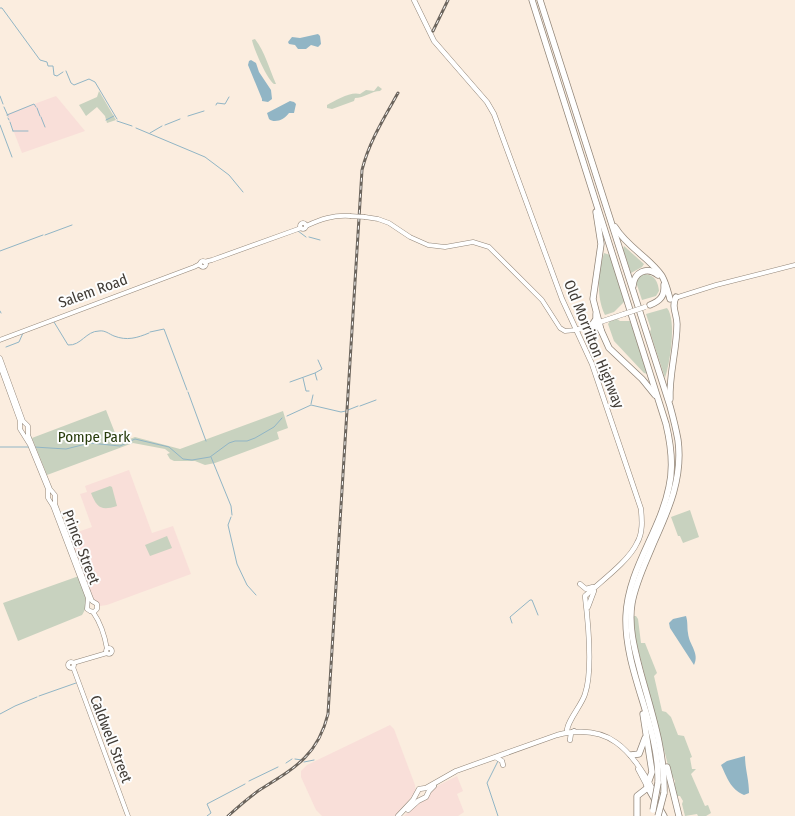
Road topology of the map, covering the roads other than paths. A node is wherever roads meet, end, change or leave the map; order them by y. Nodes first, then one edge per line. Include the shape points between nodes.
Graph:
1 (414, 0) edge
2 (532, 0) edge
3 (540, 0) edge
4 (592, 188) junction
5 (609, 214) junction
6 (196, 258) dead end
7 (203, 264) junction
8 (795, 266) edge
9 (208, 269) dead end
10 (633, 290) junction
11 (668, 292) junction
12 (683, 295) junction
13 (673, 298) junction
14 (648, 306) junction
15 (596, 312) junction
16 (572, 321) junction
17 (599, 322) junction
18 (592, 324) junction
19 (584, 326) junction
20 (576, 330) junction
21 (601, 330) junction
22 (568, 331) junction
23 (0, 339) edge
24 (580, 339) junction
25 (0, 358) edge
26 (1, 364) edge
27 (6, 382) junction
28 (12, 390) junction
29 (13, 401) junction
30 (670, 406) junction
31 (18, 407) junction
32 (666, 424) junction
33 (23, 425) junction
34 (25, 431) junction
35 (50, 493) junction
36 (55, 498) junction
37 (50, 500) junction
38 (58, 517) junction
39 (65, 530) junction
40 (66, 540) junction
41 (652, 540) junction
42 (72, 549) junction
43 (646, 554) junction
44 (80, 572) junction
45 (600, 582) junction
46 (580, 584) dead end
47 (93, 601) junction
48 (581, 602) dead end
49 (88, 604) junction
50 (586, 605) junction
51 (94, 611) junction
52 (587, 628) junction
53 (637, 680) junction
54 (570, 722) junction
55 (576, 731) junction
56 (567, 732) junction
57 (646, 733) junction
58 (558, 734) junction
59 (570, 740) dead end
60 (660, 745) junction
61 (500, 756) junction
62 (631, 756) junction
63 (503, 765) dead end
64 (648, 787) junction
65 (426, 791) junction
66 (416, 794) junction
67 (421, 799) junction
68 (652, 813) edge
69 (128, 816) edge
70 (400, 816) edge
71 (637, 816) edge
72 (658, 816) edge
73 (666, 816) edge
74 (679, 816) edge

1 - 16 main road, Old Morrilton Highway via 434,41 494,114
2 - 4 highway
3 - 5 highway
4 - 15 highway via 601,241 593,298
4 - 32 highway
5 - 10 highway
5 - 11 highway via 622,238 661,274
6 - 7 main road
7 - 9 main road
7 - 22 main road, Salem Road, bridge via 302,224 332,216 365,217 384,221 428,245 473,242 489,248 542,300 560,328
7 - 23 main road, Salem Road
8 - 12 main road
10 - 14 highway via 634,279 640,273 648,270 658,275 664,284 664,293 659,301
10 - 30 highway
11 - 12 highway via 675,296
11 - 13 highway
12 - 13 main road
13 - 14 main road
13 - 30 highway via 677,324 669,382
14 - 17 main road, bridge
15 - 17 highway
15 - 18 highway
16 - 19 main road
16 - 20 main road, Old Morrilton Highway
16 - 22 main road via 572,328
17 - 18 main road
17 - 21 highway
18 - 19 main road
18 - 21 highway
19 - 20 main road
19 - 24 main road
20 - 22 main road
20 - 24 main road, Old Morrilton Highway
21 - 32 highway via 611,350 650,388
22 - 24 main road
24 - 45 main road, Old Morrilton Highway via 594,370 642,518 638,542
25 - 26 main road
26 - 27 main road
26 - 28 main road
27 - 28 main road
27 - 29 main road
28 - 31 main road
29 - 31 main road
29 - 33 main road
30 - 41 highway via 678,438 678,475 675,491
31 - 33 main road
32 - 41 highway via 672,449 671,475
33 - 34 main road via 20,429
33 - 34 main road via 28,426
34 - 35 main road, Prince Street
35 - 36 main road, Prince Street
35 - 37 main road, Prince Street via 47,497
36 - 37 main road
36 - 39 main road, Prince Street
37 - 38 main road, Prince Street
38 - 39 main road
38 - 40 main road, Prince Street
39 - 42 main road, Prince Street
40 - 42 main road
40 - 44 main road, Prince Street
41 - 43 highway
42 - 44 main road, Prince Street
43 - 53 highway via 631,585 626,615
43 - 60 highway via 634,595 631,622
44 - 47 main road, Prince Street
44 - 49 main road, Prince Street
45 - 46 main road via 588,590
45 - 50 main road, Old Morrilton Highway via 585,596
45 - 52 main road via 589,602
47 - 49 main road
47 - 51 main road, Prince Street via 98,606
48 - 50 main road
49 - 51 main road, Prince Street via 87,609
50 - 52 main road
51 - 69 main road, Caldwell Street via 107,650 73,666
52 - 54 main road via 587,686 580,707
53 - 57 highway
53 - 68 highway, bridge via 655,749 658,783
54 - 55 main road
54 - 56 main road
54 - 58 main road
55 - 56 main road
55 - 59 main road via 570,734
55 - 62 main road via 604,735
56 - 58 main road
57 - 62 highway via 641,752
57 - 64 highway via 652,772
58 - 61 main road
60 - 72 highway, bridge via 664,793
60 - 74 highway
61 - 63 main road
61 - 65 main road
62 - 64 main road
64 - 71 highway via 636,798
64 - 73 highway
65 - 66 main road via 419,789
65 - 67 main road via 426,797
66 - 67 main road
66 - 70 main road
67 - 70 main road

